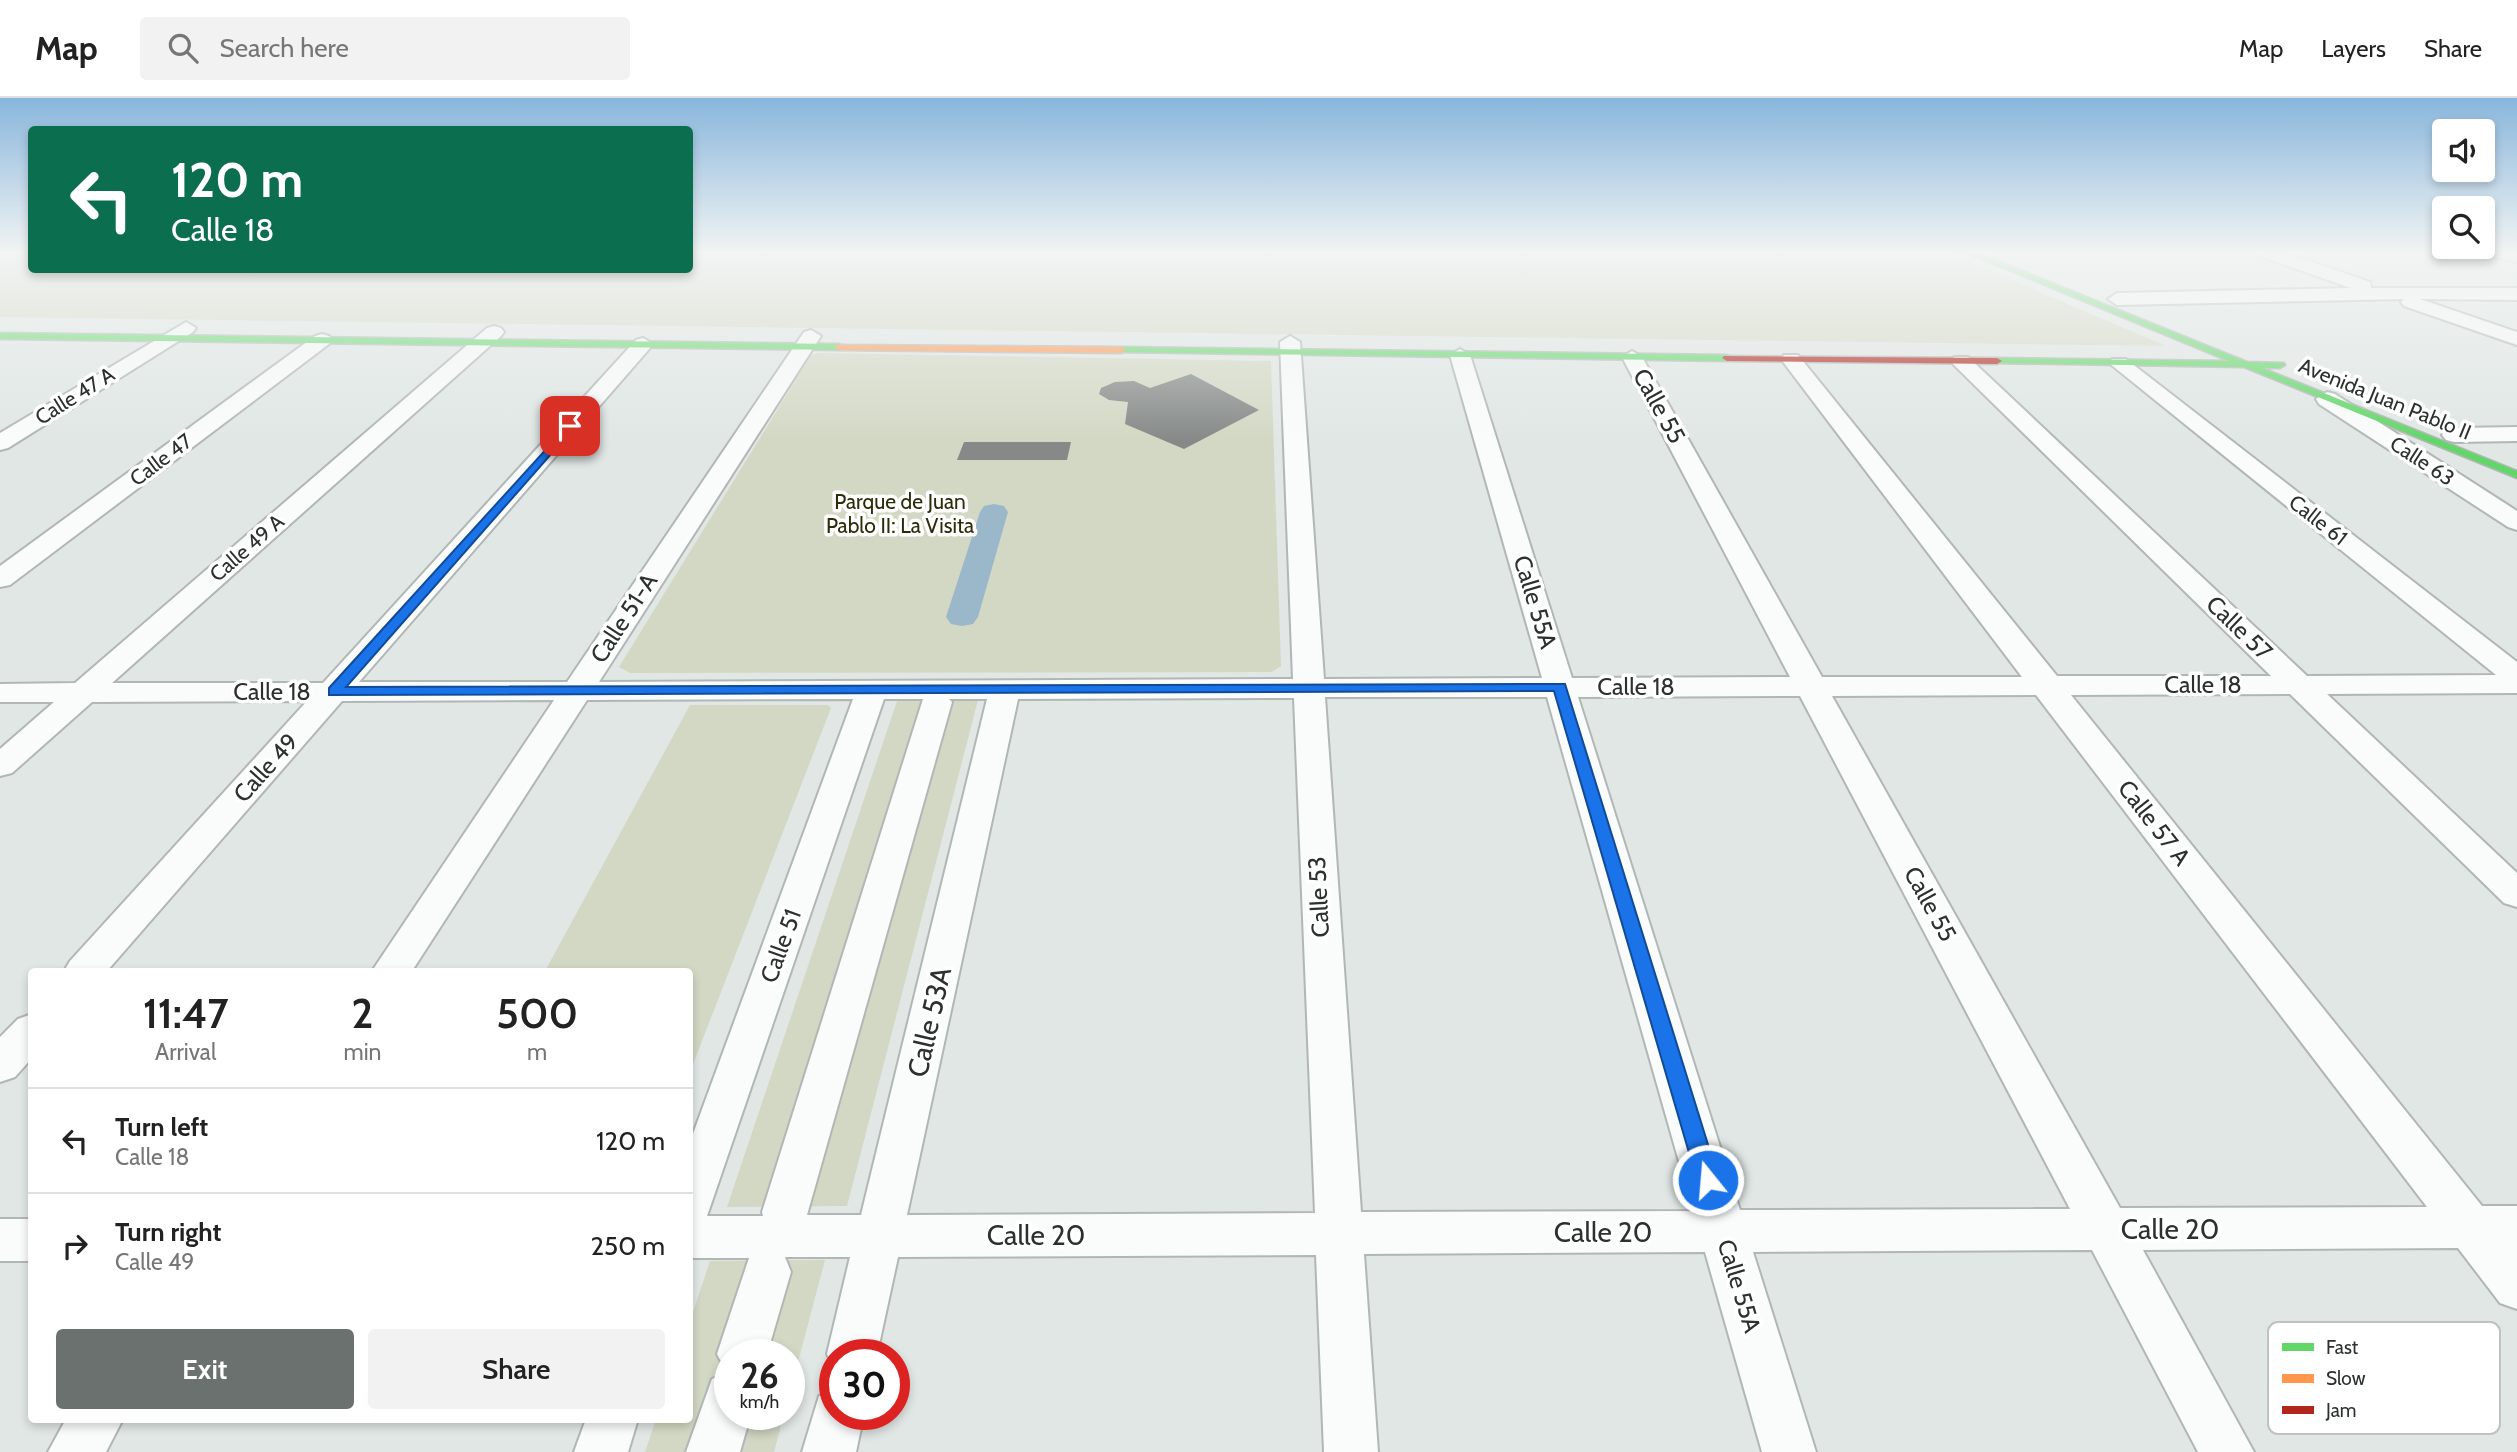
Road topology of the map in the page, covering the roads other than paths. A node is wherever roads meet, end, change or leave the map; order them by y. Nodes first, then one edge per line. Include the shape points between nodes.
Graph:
1 (2121, 314) edge
2 (2150, 314) edge
3 (2446, 314) edge
4 (177, 333) junction
5 (3, 335) edge
6 (488, 337) junction
7 (2517, 339) edge
8 (322, 340) junction
9 (807, 341) junction
10 (643, 344) junction
11 (1290, 347) junction
12 (1682, 352) junction
13 (2219, 354) junction
14 (1460, 355) junction
15 (1632, 357) junction
16 (1791, 359) junction
17 (2249, 359) junction
18 (1961, 361) junction
19 (2119, 363) junction
20 (2327, 399) junction
21 (2517, 434) edge
22 (2454, 435) junction
23 (0, 443) edge
24 (2517, 460) edge
25 (2517, 475) edge
26 (2517, 522) edge
27 (0, 579) edge
28 (2517, 677) edge
29 (2298, 684) junction
30 (2517, 684) edge
31 (2046, 685) junction
32 (1811, 686) junction
33 (1560, 687) junction
34 (1307, 688) junction
35 (872, 689) junction
36 (1005, 689) junction
37 (577, 690) junction
38 (334, 691) junction
39 (0, 692) edge
40 (83, 692) junction
41 (936, 702) dead end
42 (0, 766) edge
43 (2517, 894) edge
44 (87, 968) edge
45 (394, 968) edge
46 (28, 1034) edge
47 (0, 1065) edge
48 (693, 1195) edge
49 (785, 1212) dead end
50 (2470, 1227) junction
51 (2517, 1227) edge
52 (2108, 1229) junction
53 (1723, 1231) junction
54 (1339, 1233) junction
55 (880, 1236) junction
56 (693, 1237) edge
57 (0, 1240) edge
58 (28, 1240) edge
59 (767, 1272) dead end
60 (2517, 1287) edge
61 (747, 1339) edge
62 (856, 1339) edge
63 (94, 1423) edge
64 (611, 1423) edge
65 (720, 1430) edge
66 (835, 1430) edge
67 (75, 1452) edge
68 (601, 1452) edge
69 (713, 1452) edge
70 (830, 1452) edge
71 (1351, 1452) edge
72 (1789, 1452) edge
73 (2227, 1452) edge

1 - 13 street, Avenida Juan Pablo II
2 - 17 street, Avenida Juan Pablo II
3 - 7 street
4 - 5 street
4 - 6 street
4 - 8 street
4 - 23 street, Calle 47 A
6 - 8 street
6 - 9 street
6 - 10 street
6 - 40 street, Calle 49 A
8 - 27 street, Calle 47
9 - 10 street
9 - 11 street
9 - 37 street, Calle 51-A
10 - 38 street, Calle 49
11 - 12 street
11 - 14 street
11 - 34 street, Calle 53
12 - 13 street
12 - 15 street
12 - 16 street
13 - 17 street, Avenida Juan Pablo II
14 - 15 street
14 - 33 street, Calle 55A
15 - 32 street, Calle 55
16 - 18 street
16 - 31 street, Calle 57 A
17 - 19 street
17 - 20 street, Avenida Juan Pablo II
17 - 22 street, Avenida Juan Pablo II via 2280,365
18 - 19 street
18 - 29 street, Calle 57
19 - 28 street, Calle 61
20 - 25 street, Avenida Juan Pablo II
20 - 26 street, Calle 63
21 - 22 street
22 - 24 street, Avenida Juan Pablo II
29 - 30 street, Calle 18
29 - 31 street, Calle 18
29 - 43 street, Calle 57
31 - 32 street, Calle 18
31 - 50 street, Calle 57 A
32 - 33 street, Calle 18
32 - 52 street, Calle 55
33 - 34 street, Calle 18
33 - 53 street, Calle 55A
34 - 36 street, Calle 18
34 - 54 street, Calle 53
35 - 36 street, Calle 18
35 - 37 street, Calle 18
35 - 48 street, Calle 51
36 - 55 street, Calle 53A
37 - 38 street, Calle 18
37 - 45 street, Calle 51-A
38 - 40 street, Calle 18
38 - 44 street, Calle 49
39 - 40 street, Calle 18
40 - 42 street, Calle 49 A
41 - 49 street
46 - 47 street
50 - 51 street, Calle 20
50 - 52 street, Calle 20
50 - 60 street, Calle 57 A
52 - 53 street, Calle 20
52 - 73 street, Calle 55
53 - 54 street, Calle 20
53 - 72 street, Calle 55A
54 - 55 street, Calle 20
54 - 71 street, Calle 53
55 - 56 street, Calle 20
55 - 62 street, Calle 53A
57 - 58 street
59 - 61 street
63 - 67 street
64 - 68 street
65 - 69 street
66 - 70 street

